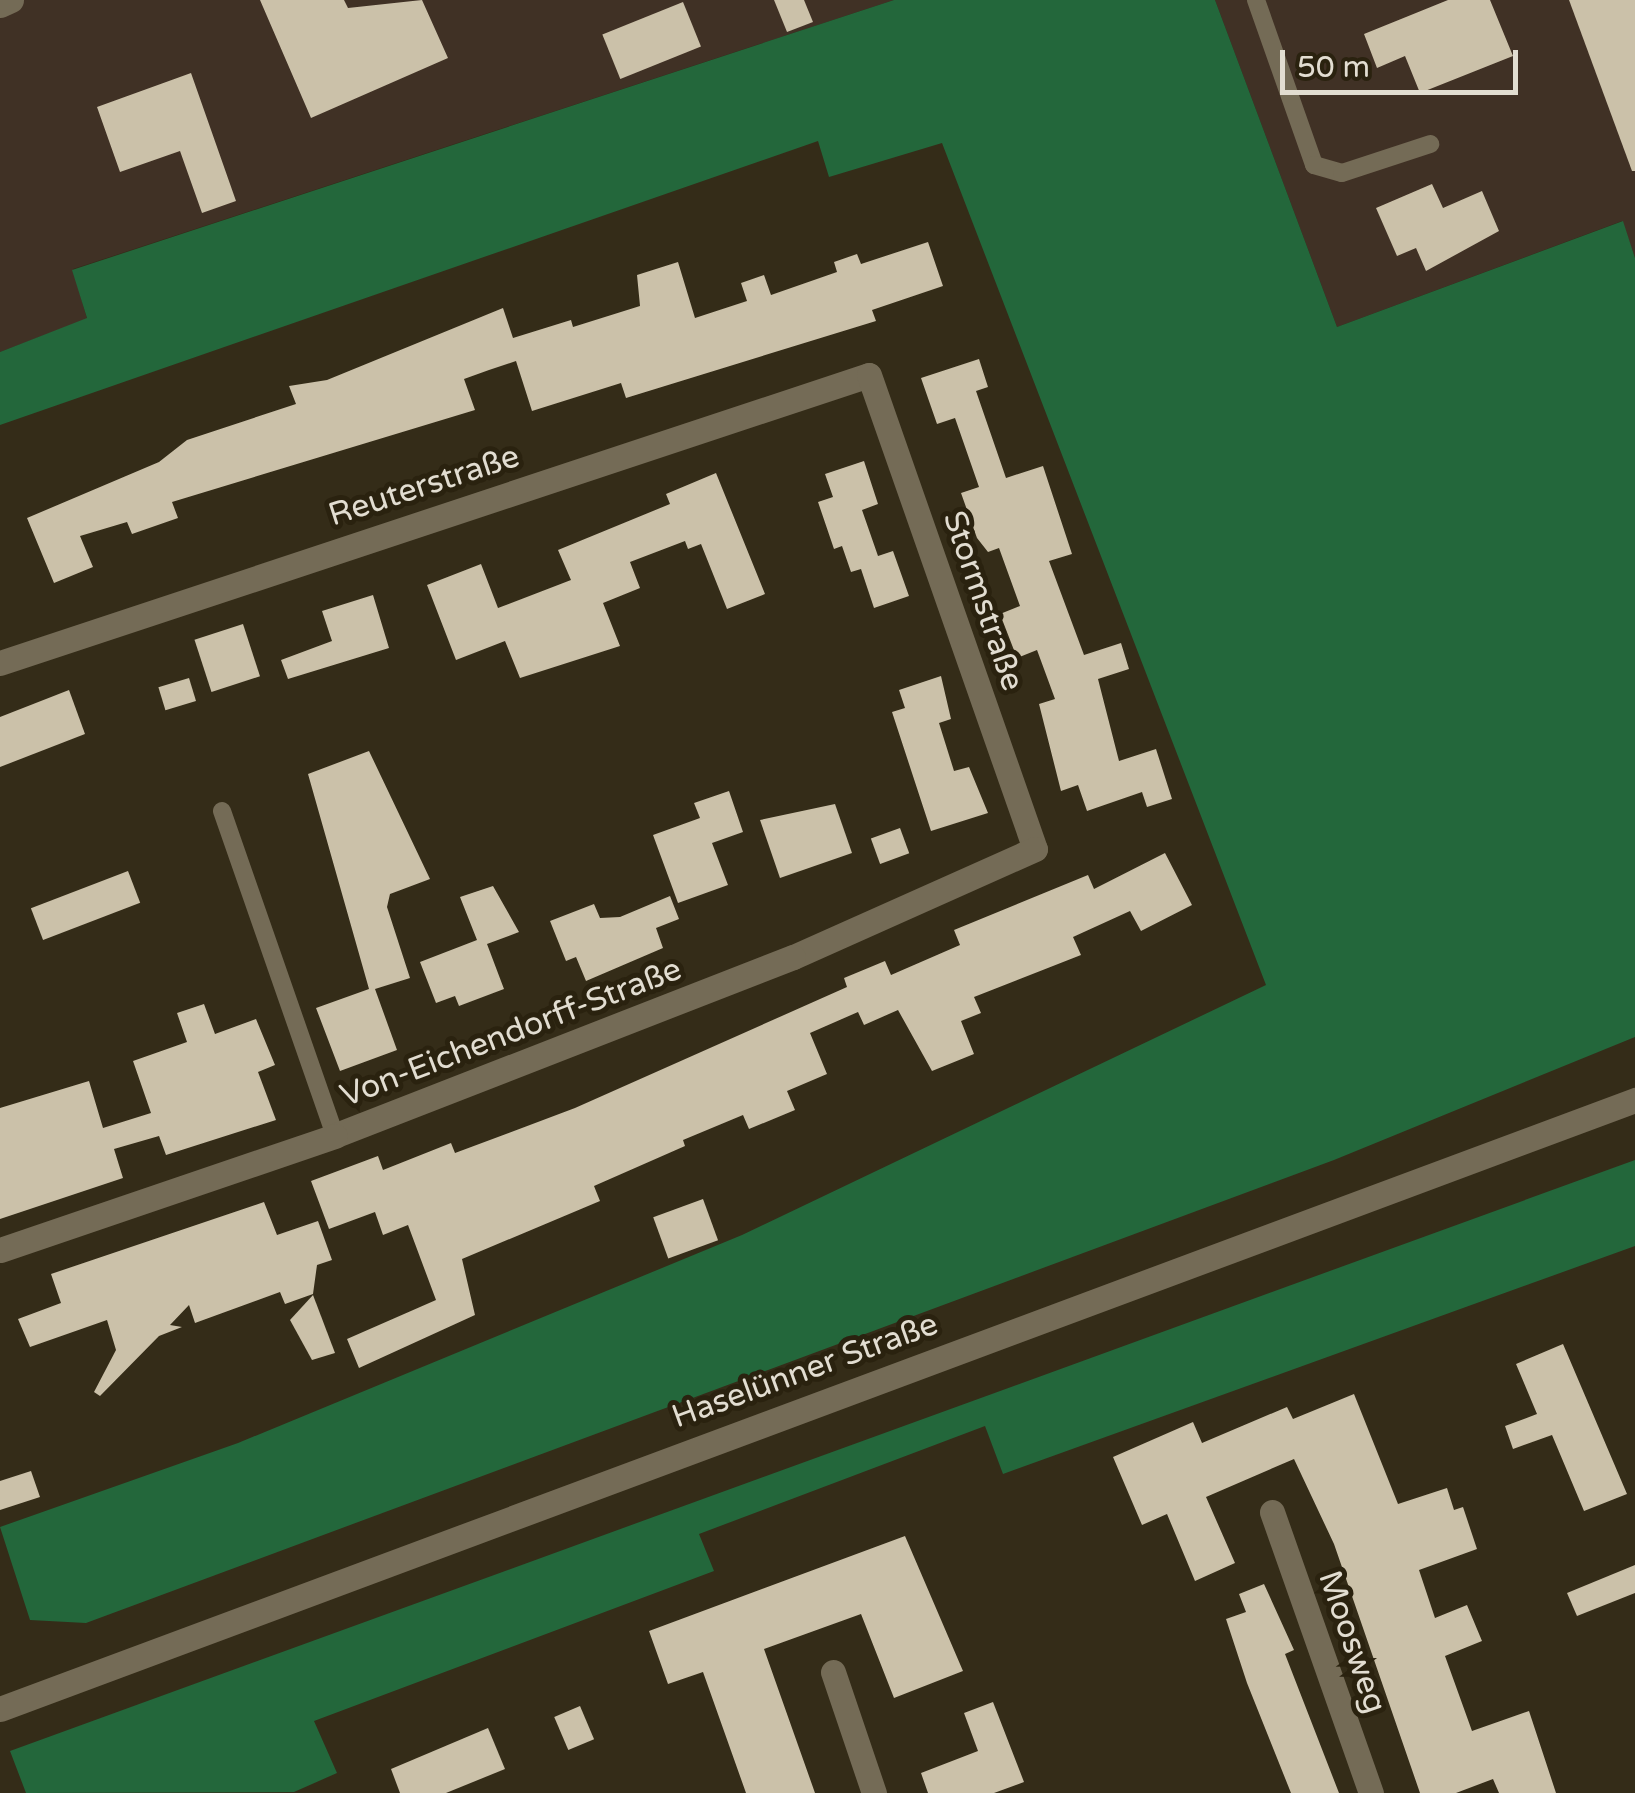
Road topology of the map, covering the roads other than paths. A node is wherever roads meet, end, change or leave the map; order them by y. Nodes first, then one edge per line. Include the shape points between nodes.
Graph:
1 (11, 0) edge
2 (1256, 0) edge
3 (0, 5) edge
4 (1430, 144) dead end
5 (869, 375) joint
6 (0, 663) edge
7 (222, 811) dead end
8 (1035, 849) joint
9 (1635, 1100) edge
10 (335, 1136) junction
11 (0, 1250) edge
12 (1272, 1512) dead end
13 (833, 1672) dead end
14 (0, 1709) edge
15 (874, 1793) edge
16 (1371, 1793) edge

1 - 3 street
2 - 4 lane via 1314,165 1342,172
5 - 6 street, Reuterstraße
5 - 8 street, Stormstraße
7 - 10 lane
8 - 10 street, Von-Eichendorff-Straße via 794,957
9 - 14 street, Haselünner Straße
10 - 11 street, Von-Eichendorff-Straße
12 - 16 street, Moosweg
13 - 15 street

